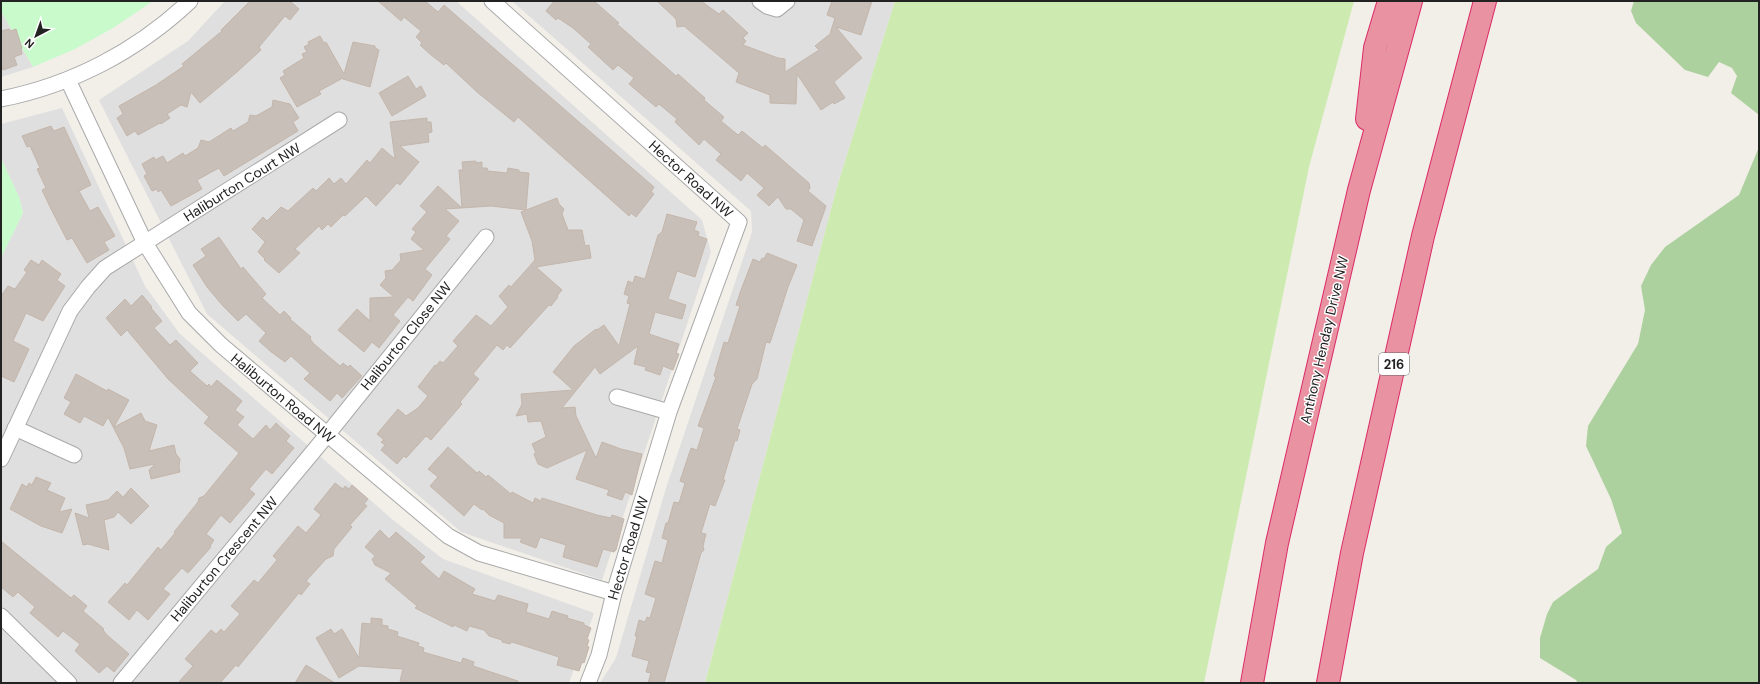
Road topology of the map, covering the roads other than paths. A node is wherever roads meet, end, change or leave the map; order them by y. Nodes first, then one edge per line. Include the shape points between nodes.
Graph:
1 (190, 1) edge
2 (492, 1) edge
3 (760, 1) edge
4 (787, 1) edge
5 (1389, 1) edge
6 (1411, 1) edge
7 (1485, 1) edge
8 (1492, 1) edge
9 (1473, 48) junction
10 (68, 80) junction
11 (1, 99) edge
12 (339, 120) dead end
13 (1360, 190) junction
14 (486, 237) dead end
15 (144, 243) junction
16 (617, 397) dead end
17 (668, 412) junction
18 (15, 428) junction
19 (327, 435) junction
20 (74, 455) dead end
21 (1, 459) edge
22 (614, 593) junction
23 (1, 616) edge
24 (69, 683) edge
25 (121, 683) edge
26 (588, 683) edge
27 (1252, 683) edge
28 (1328, 683) edge

1 - 10 street via 155,31 126,50
2 - 17 street, Hector Road NW via 739,222
3 - 4 street via 777,8
5 - 13 highway via 1375,48
6 - 13 highway, Anthony Henday Drive NW
7 - 9 highway, 216
8 - 9 highway
9 - 28 highway, 216 via 1423,236 1352,553
10 - 11 street
10 - 15 street, Haliburton Road NW
12 - 15 street, Haliburton Court NW via 205,207
13 - 27 highway, Anthony Henday Drive NW via 1277,543
14 - 19 street, Haliburton Close NW
15 - 18 street via 105,268 70,311
15 - 19 street, Haliburton Road NW via 189,313 221,345
16 - 17 street
17 - 22 street, Hector Road NW
18 - 20 street
18 - 21 street
19 - 22 street, Haliburton Road NW via 448,536 479,553
19 - 25 street, Haliburton Crescent NW
22 - 26 street, Hector Road NW via 599,655
23 - 24 street

